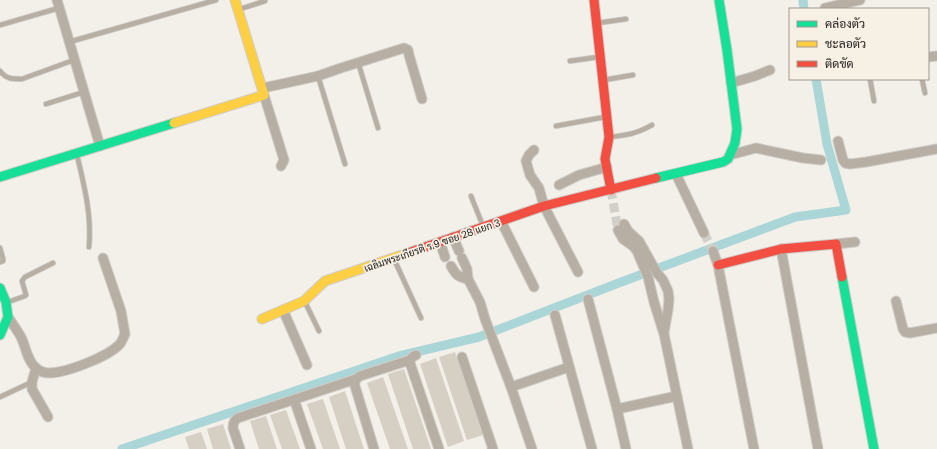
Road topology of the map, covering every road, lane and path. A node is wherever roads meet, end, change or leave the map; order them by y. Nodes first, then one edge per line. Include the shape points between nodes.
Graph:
1 (216, 0) edge
2 (594, 0) edge
3 (719, 0) edge
4 (860, 0) edge
5 (265, 1) dead end
6 (58, 4) edge
7 (237, 5) edge
8 (825, 8) edge
9 (626, 19) dead end
10 (596, 23) junction
11 (0, 25) edge
12 (69, 42) junction
13 (600, 57) junction
14 (74, 60) junction
15 (570, 61) dead end
16 (358, 62) junction
17 (770, 70) dead end
18 (0, 71) edge
19 (633, 75) dead end
20 (318, 76) junction
21 (603, 80) junction
22 (870, 80) edge
23 (922, 80) edge
24 (731, 83) junction
25 (264, 91) junction
26 (84, 92) junction
27 (925, 93) dead end
28 (422, 99) dead end
29 (874, 101) dead end
30 (46, 104) dead end
31 (607, 117) junction
32 (652, 125) dead end
33 (556, 126) dead end
34 (378, 128) dead end
35 (609, 137) junction
36 (838, 141) dead end
37 (100, 146) junction
38 (937, 149) edge
39 (534, 150) dead end
40 (77, 153) junction
41 (730, 155) junction
42 (821, 160) dead end
43 (345, 164) dead end
44 (281, 166) dead end
45 (607, 167) junction
46 (676, 174) junction
47 (0, 177) edge
48 (559, 185) dead end
49 (611, 190) junction
50 (471, 196) dead end
51 (544, 206) junction
52 (501, 221) junction
53 (483, 227) junction
54 (621, 227) tunnel mouth
55 (704, 233) tunnel mouth
56 (453, 237) junction
57 (440, 242) junction
58 (855, 242) dead end
59 (836, 244) junction
60 (89, 247) dead end
61 (0, 248) edge
62 (781, 249) junction
63 (713, 251) tunnel mouth
64 (445, 257) dead end
65 (103, 258) dead end
66 (394, 258) junction
67 (0, 262) edge
68 (53, 263) dead end
69 (718, 265) junction
70 (451, 266) dead end
71 (578, 272) dead end
72 (653, 275) junction
73 (468, 279) junction
74 (534, 287) dead end
75 (0, 288) edge
76 (588, 299) dead end
77 (304, 301) junction
78 (896, 301) dead end
79 (7, 309) junction
80 (283, 310) junction
81 (555, 315) dead end
82 (421, 318) dead end
83 (262, 319) dead end
84 (937, 328) edge
85 (319, 331) dead end
86 (664, 334) junction
87 (0, 335) edge
88 (462, 357) dead end
89 (306, 365) dead end
90 (569, 367) junction
91 (36, 368) junction
92 (356, 379) junction
93 (32, 382) junction
94 (511, 387) junction
95 (677, 396) junction
96 (0, 397) edge
97 (296, 405) dead end
98 (617, 409) junction
99 (48, 417) dead end
100 (240, 449) edge
101 (311, 449) edge
102 (374, 449) edge
103 (439, 449) edge
104 (492, 449) edge
105 (532, 449) edge
106 (592, 449) edge
107 (626, 449) edge
108 (688, 449) edge
109 (754, 449) edge
110 (818, 449) edge
111 (874, 449) edge

1 - 12 lane
2 - 10 street
3 - 24 street
4 - 8 street
5 - 7 lane
6 - 11 lane
6 - 12 street
7 - 25 street
9 - 10 lane
10 - 13 street
12 - 14 street
13 - 15 lane
13 - 21 street
14 - 18 lane via 22,79 6,77
14 - 26 street
16 - 20 street
16 - 28 street via 404,48 408,50
16 - 34 lane
17 - 24 street
19 - 21 lane
20 - 25 street
20 - 43 lane
21 - 31 street
22 - 29 lane
23 - 27 lane
24 - 41 street via 737,129 736,143
25 - 37 street
25 - 44 street via 284,160
26 - 30 lane
26 - 37 street
31 - 33 lane
31 - 35 street
32 - 35 lane via 627,135
35 - 45 street via 605,159
36 - 38 street via 843,160 850,164
37 - 40 street
39 - 51 street via 526,161 530,175 539,188
40 - 47 street
40 - 60 lane via 88,202
41 - 42 street via 756,148
41 - 46 street, เฉลิมพระเกียรติ ร.9 ซอย 28 แยก 3 via 723,162
45 - 48 street via 579,175
45 - 49 street
46 - 49 street, เฉลิมพระเกียรติ ร.9 ซอย 28 แยก 3
46 - 55 street
49 - 51 street, เฉลิมพระเกียรติ ร.9 ซอย 28 แยก 3
50 - 53 lane
51 - 52 street, เฉลิมพระเกียรติ ร.9 ซอย 28 แยก 3
51 - 71 street
52 - 53 street, เฉลิมพระเกียรติ ร.9 ซอย 28 แยก 3
52 - 74 street
53 - 56 street, เฉลิมพระเกียรติ ร.9 ซอย 28 แยก 3
54 - 72 street via 639,241 645,261
56 - 57 street, เฉลิมพระเกียรติ ร.9 ซอย 28 แยก 3
56 - 73 street via 467,269
57 - 64 street
57 - 66 street, เฉลิมพระเกียรติ ร.9 ซอย 28 แยก 3
58 - 59 street
59 - 62 street
59 - 111 street
61 - 67 lane via 3,261
62 - 69 street
62 - 110 street
63 - 69 street
65 - 91 street via 124,324 125,334 119,345 96,359 67,371 48,373
66 - 77 street, เฉลิมพระเกียรติ ร.9 ซอย 28 แยก 3 via 325,281
66 - 82 lane
68 - 79 lane via 25,277 22,281 26,295
69 - 109 street
70 - 73 street via 456,275
72 - 86 street via 654,302
72 - 86 street via 663,280 668,291
73 - 94 street via 480,302
75 - 79 street
76 - 98 street
77 - 80 street, เฉลิมพระเกียรติ ร.9 ซอย 28 แยก 3
77 - 85 lane
78 - 84 street via 905,332
79 - 87 street
79 - 91 street via 31,363
80 - 83 street, เฉลิมพระเกียรติ ร.9 ซอย 28 แยก 3
80 - 89 street
81 - 90 street
86 - 95 street
88 - 104 street
90 - 94 street
90 - 106 street
91 - 93 street
92 - 100 street via 234,420 233,428
92 - 102 street via 355,386
92 - 103 street via 413,357 410,363
93 - 96 lane
93 - 99 street via 32,389
94 - 105 street
95 - 98 street
95 - 108 street
97 - 101 street
98 - 107 street

